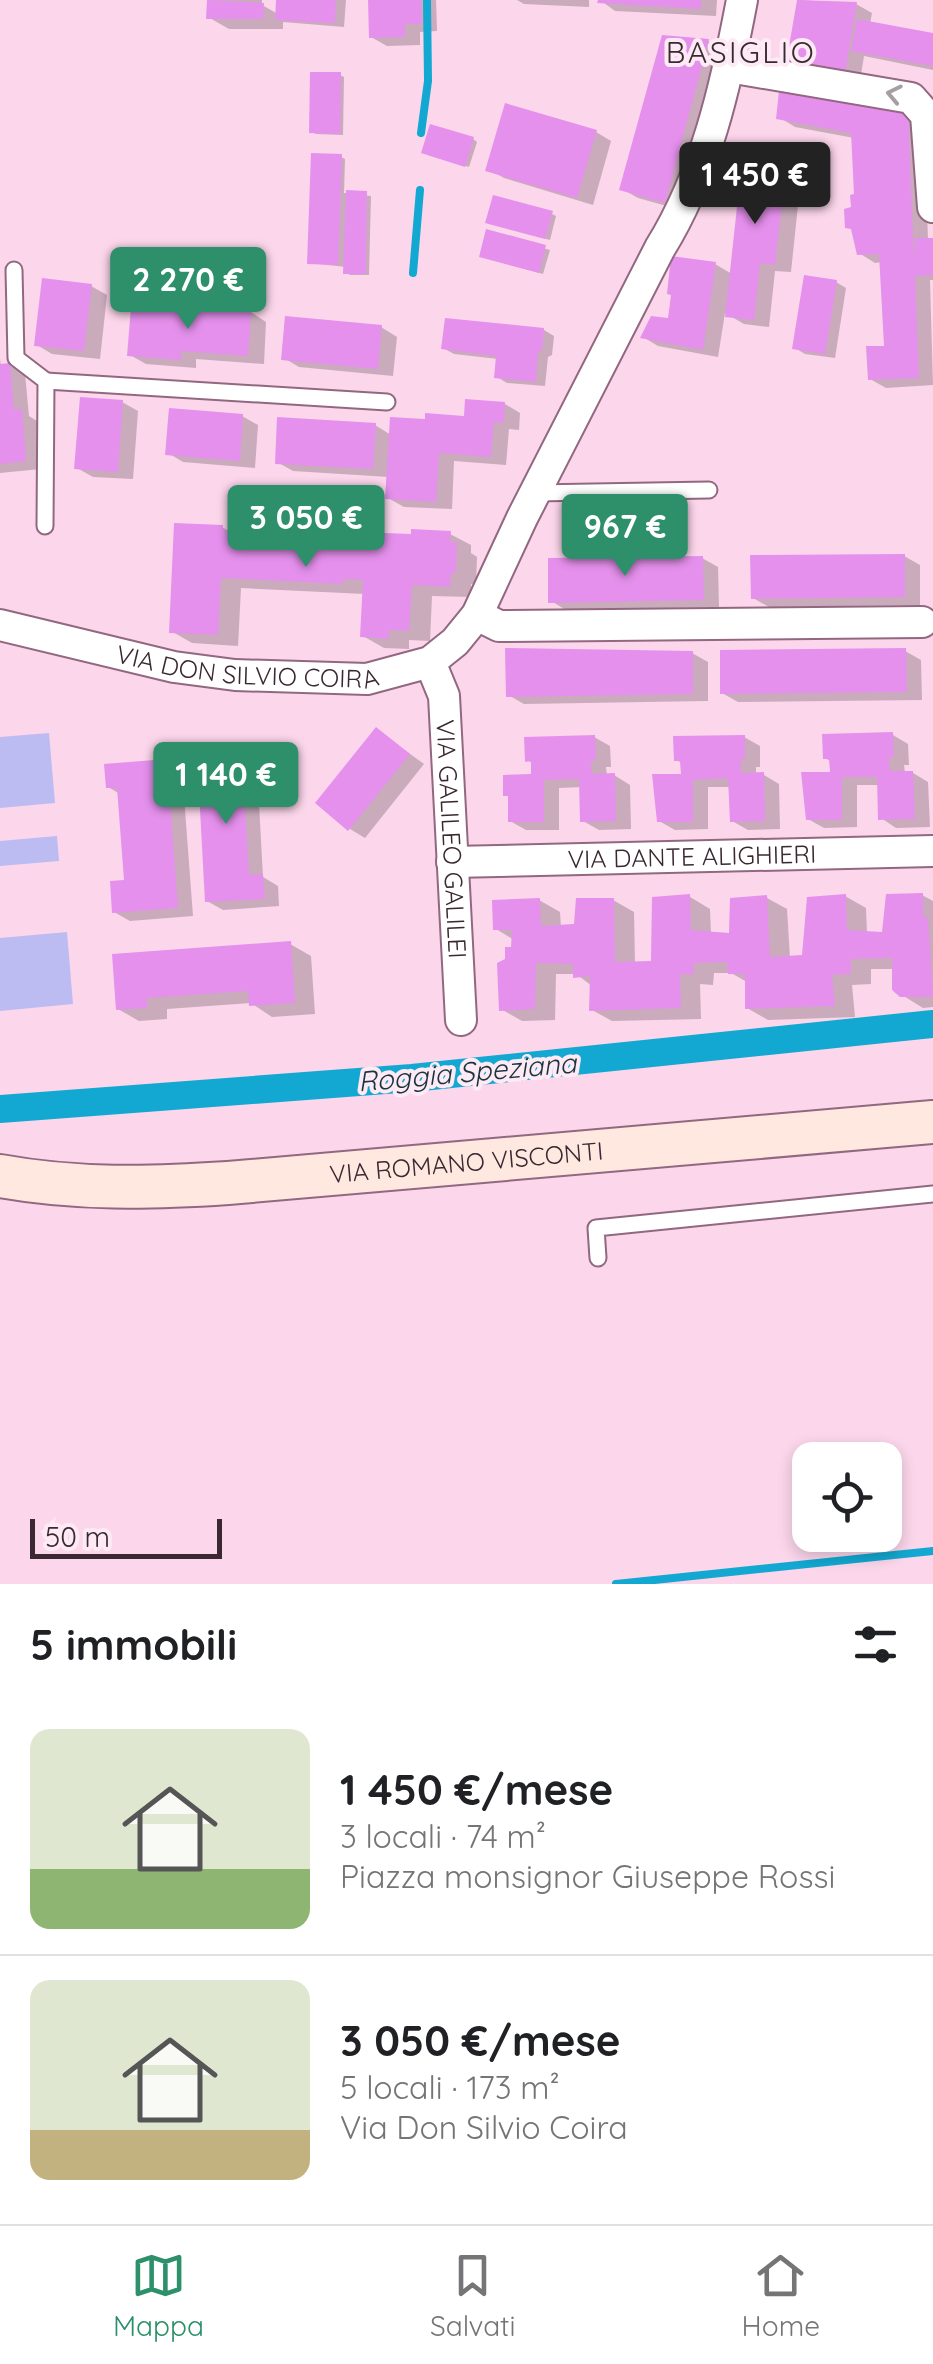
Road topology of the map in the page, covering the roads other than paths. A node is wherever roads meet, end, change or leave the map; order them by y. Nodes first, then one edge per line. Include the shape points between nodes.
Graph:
1 (742, 0) edge
2 (729, 67) junction
3 (933, 207) edge
4 (14, 270) dead end
5 (46, 380) junction
6 (387, 402) dead end
7 (710, 490) dead end
8 (535, 493) junction
9 (45, 526) dead end
10 (477, 614) junction
11 (922, 622) dead end
12 (0, 626) edge
13 (430, 662) junction
14 (933, 851) edge
15 (452, 862) junction
16 (461, 1020) dead end
17 (933, 1122) edge
18 (0, 1176) edge
19 (933, 1194) edge
20 (598, 1258) dead end

1 - 2 street, VIA DON SILVIO COIRA
3 -> 2 street via 926,115 911,98
2 - 8 street, VIA DON SILVIO COIRA via 680,216
4 - 5 lane via 16,358
5 - 6 lane
5 - 9 lane
7 - 8 lane
8 - 10 street, VIA DON SILVIO COIRA
10 - 11 street via 499,626
10 - 13 street, VIA DON SILVIO COIRA
12 - 13 street, VIA DON SILVIO COIRA via 234,675 367,679
13 - 15 street, VIA GALILEO GALILEI via 444,696
14 - 15 street, VIA DANTE ALIGHIERI
15 - 16 street, VIA GALILEO GALILEI
17 - 18 street, VIA ROMANO VISCONTI via 228,1184 91,1186
19 - 20 lane via 596,1228

